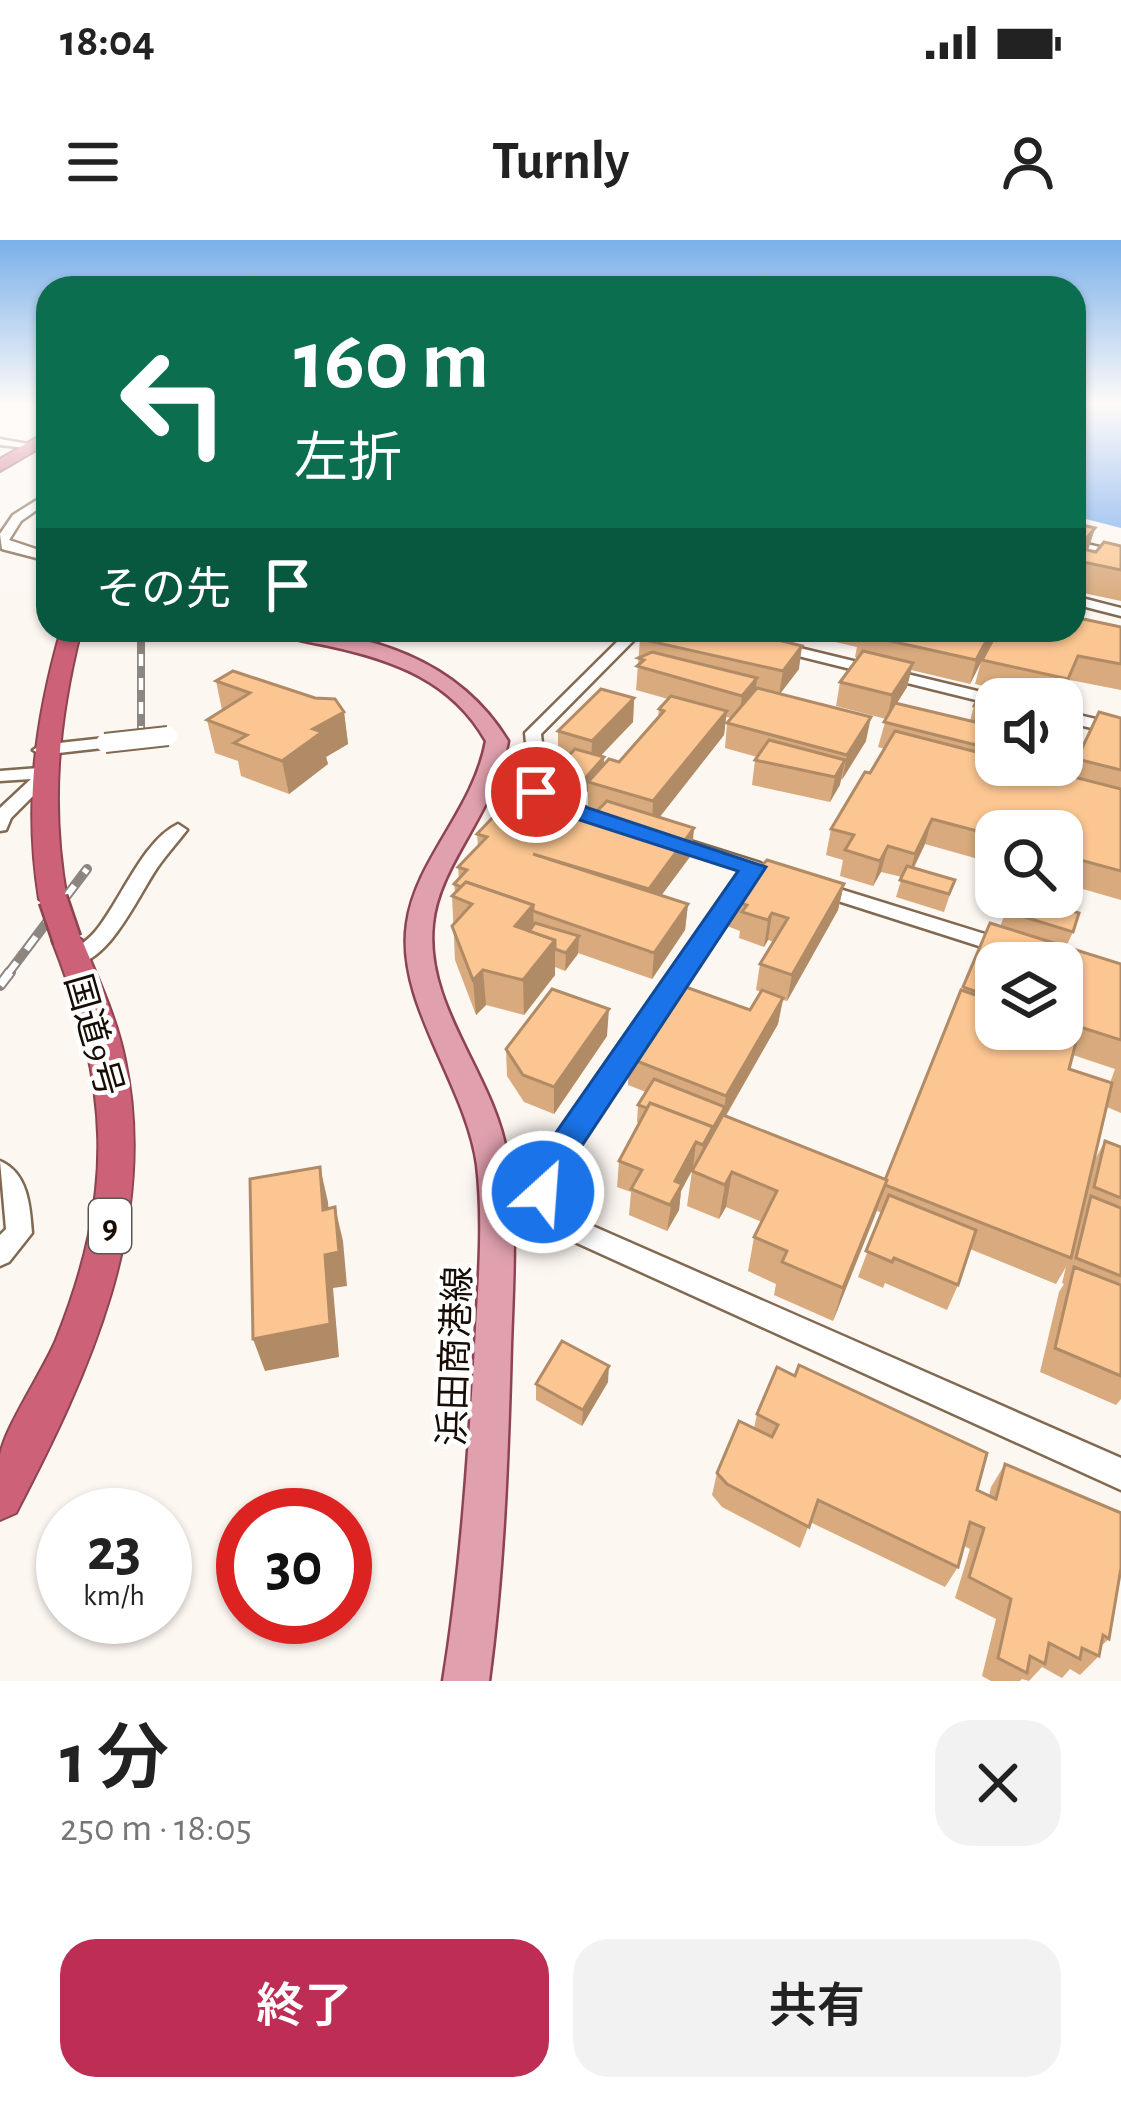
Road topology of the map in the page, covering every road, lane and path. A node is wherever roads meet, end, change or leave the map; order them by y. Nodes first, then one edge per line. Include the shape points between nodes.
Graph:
1 (36, 505) edge
2 (1086, 545) edge
3 (36, 553) edge
4 (1121, 553) edge
5 (1086, 603) edge
6 (1121, 612) edge
7 (68, 642) edge
8 (325, 642) edge
9 (625, 642) edge
10 (755, 642) edge
11 (975, 695) edge
12 (1083, 721) edge
13 (1121, 730) edge
14 (168, 736) dead end
15 (40, 768) junction
16 (0, 776) edge
17 (0, 826) edge
18 (628, 827) edge
19 (178, 830) dead end
20 (649, 834) edge
21 (753, 867) junction
22 (990, 942) edge
23 (71, 950) junction
24 (0, 1171) edge
25 (0, 1254) edge
26 (1121, 1474) edge
27 (0, 1498) edge
28 (466, 1681) edge

1 - 3 street via 2,540
2 - 4 street
5 - 6 street
7 - 15 highway, 国道9号 / 9
8 - 28 main road, 浜田商港線 via 442,676 471,698 497,741 485,800 435,877 418,947 475,1088 498,1214 485,1559
9 - 18 street via 533,733 538,797
10 - 11 street
12 - 13 street
14 - 15 street, bridge via 105,743
15 - 16 street
15 - 17 street
15 - 23 highway, 国道9号 / 9, bridge via 42,843
19 - 23 street via 114,913 99,946
20 - 21 street
21 - 22 street
21 - 26 street via 550,1166 543,1192 554,1220
23 - 27 highway, 国道9号 / 9 via 110,1065 118,1123 114,1197 81,1331
24 - 25 street via 17,1197 19,1233

